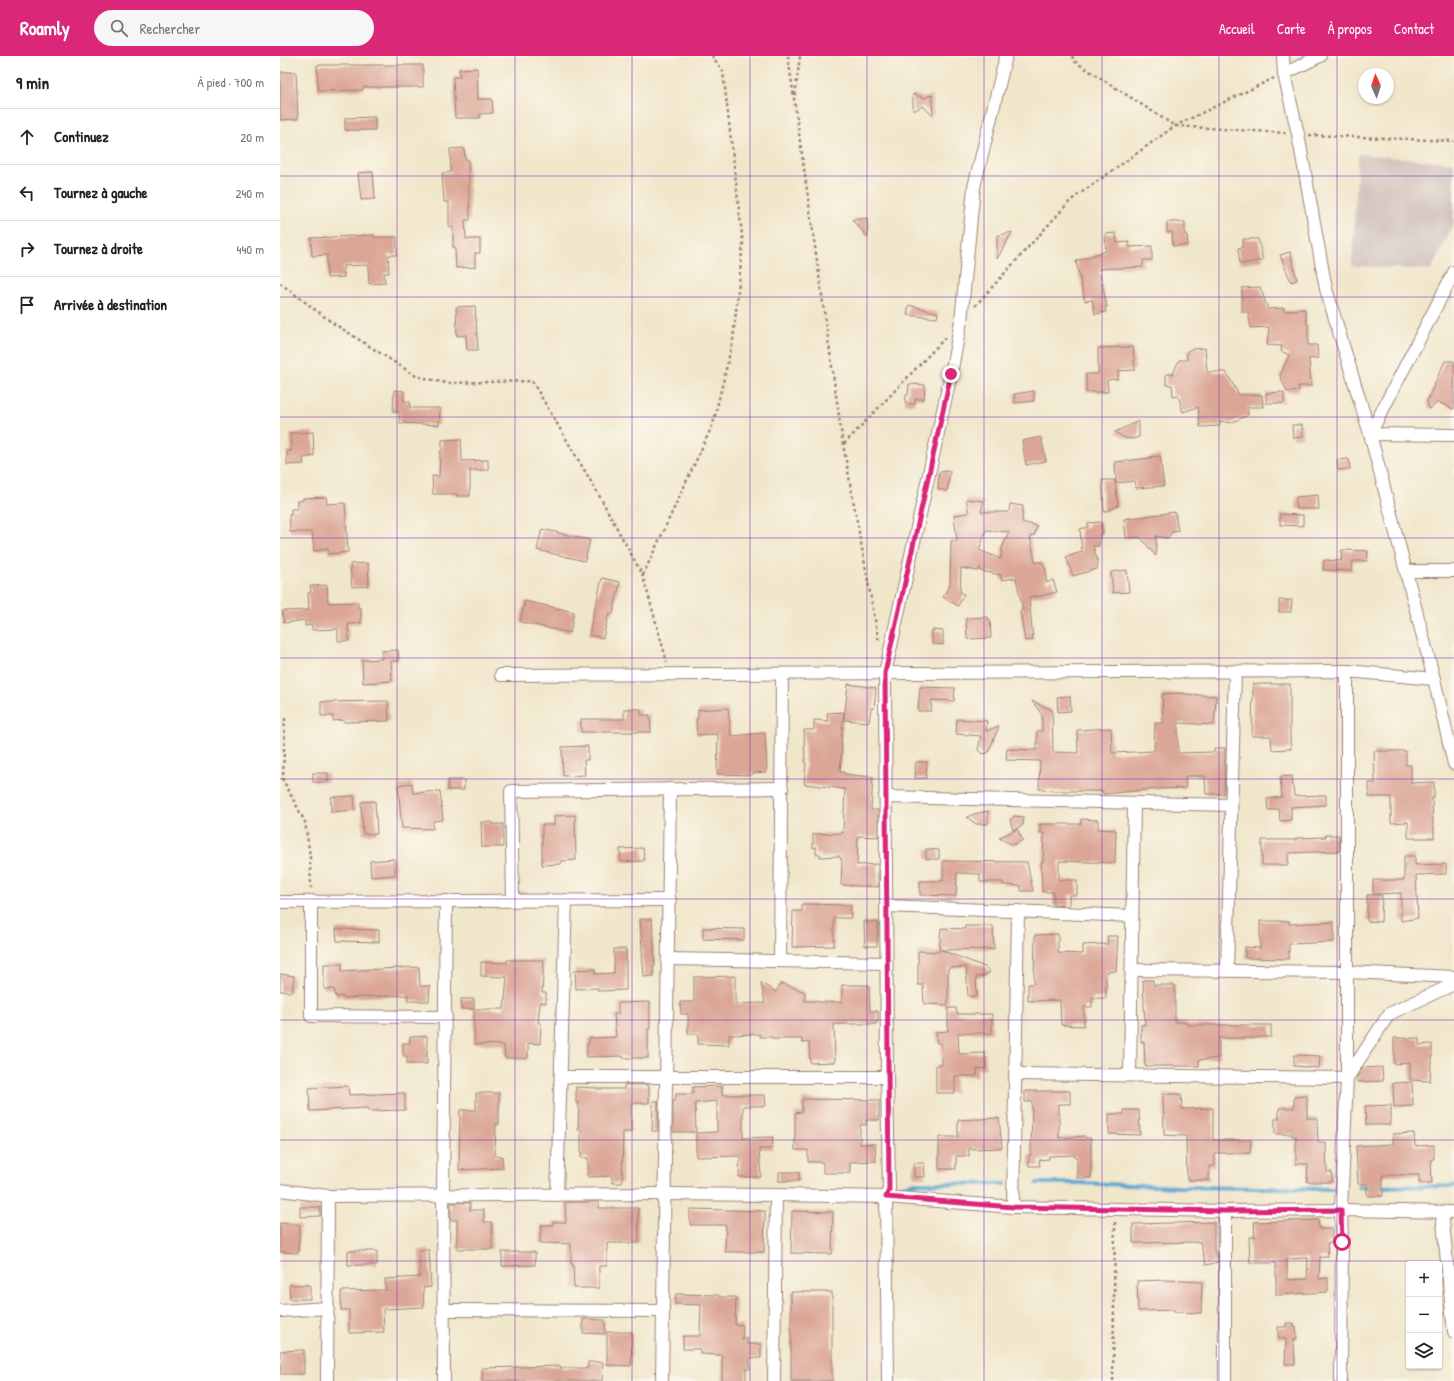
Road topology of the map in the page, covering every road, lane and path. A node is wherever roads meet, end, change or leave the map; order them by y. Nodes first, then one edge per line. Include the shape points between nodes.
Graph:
1 (712, 56) edge
2 (788, 56) edge
3 (800, 56) edge
4 (1006, 56) edge
5 (1072, 56) edge
6 (1283, 56) edge
7 (1320, 56) edge
8 (1284, 74) junction
9 (794, 100) junction
10 (1175, 126) junction
11 (1298, 134) junction
12 (1454, 141) edge
13 (1454, 272) edge
14 (280, 283) edge
15 (961, 321) junction
16 (945, 338) dead end
17 (1370, 434) junction
18 (1454, 434) edge
19 (843, 444) junction
20 (1406, 571) junction
21 (1454, 571) edge
22 (643, 576) junction
23 (879, 643) dead end
24 (667, 662) dead end
25 (1235, 671) junction
26 (1347, 671) junction
27 (885, 673) junction
28 (782, 674) junction
29 (501, 675) dead end
30 (1434, 679) junction
31 (285, 718) dead end
32 (1454, 764) edge
33 (782, 788) junction
34 (670, 789) junction
35 (885, 797) junction
36 (1134, 803) junction
37 (1231, 805) junction
38 (312, 888) dead end
39 (512, 900) junction
40 (566, 900) junction
41 (670, 900) junction
42 (446, 901) junction
43 (280, 902) edge
44 (311, 902) junction
45 (886, 906) junction
46 (1018, 911) junction
47 (1132, 916) junction
48 (668, 959) junction
49 (780, 961) junction
50 (886, 963) junction
51 (1131, 970) junction
52 (1227, 970) junction
53 (1348, 972) junction
54 (1454, 977) edge
55 (1454, 984) edge
56 (446, 1017) junction
57 (1015, 1074) junction
58 (1130, 1075) junction
59 (561, 1077) junction
60 (666, 1077) junction
61 (887, 1077) junction
62 (1347, 1078) junction
63 (280, 1190) edge
64 (443, 1194) junction
65 (664, 1194) junction
66 (557, 1195) junction
67 (776, 1195) junction
68 (328, 1196) junction
69 (886, 1197) junction
70 (1013, 1207) junction
71 (1116, 1208) junction
72 (1341, 1210) junction
73 (1225, 1211) junction
74 (1448, 1212) edge
75 (328, 1308) junction
76 (280, 1310) edge
77 (444, 1310) junction
78 (663, 1311) junction
79 (1454, 1332) edge
80 (327, 1381) edge
81 (444, 1381) edge
82 (662, 1381) edge
83 (774, 1381) edge
84 (888, 1381) edge
85 (1112, 1381) edge
86 (1225, 1381) edge
87 (1341, 1381) edge

1 - 22 path via 723,71 743,243 733,340 713,424
2 - 9 path
3 - 9 path
4 - 15 street via 974,187
5 - 10 path via 1074,61
6 - 8 street
7 - 8 street
8 - 10 path
8 - 11 street
9 - 19 path
10 - 11 path
10 - 15 path via 1071,200
11 - 12 path
11 - 17 street via 1326,289
13 - 17 street
14 - 22 path via 330,321 416,376 446,383 532,381
15 - 27 street
16 - 19 path
17 - 18 street
17 - 20 street
19 - 23 path
20 - 21 street
20 - 30 street
22 - 24 path
25 - 26 street
25 - 27 street
25 - 37 street
26 - 30 street
26 - 53 street
27 - 28 street
27 - 35 street
28 - 29 street
28 - 33 street
30 - 32 street
31 - 38 path via 283,780 305,822
33 - 34 street
33 - 49 street
34 - 39 street via 512,791
34 - 41 street
35 - 36 street
35 - 45 street
36 - 37 street
36 - 47 street
37 - 52 street
39 - 40 street
39 - 42 street
40 - 41 street
40 - 59 street
41 - 48 street
42 - 44 street
42 - 56 street
43 - 44 street
44 - 56 street via 311,1016
45 - 46 street
45 - 50 street
46 - 47 street
46 - 57 street
47 - 51 street
48 - 49 street
48 - 60 street
49 - 50 street
50 - 61 street
51 - 52 street
51 - 58 street
52 - 53 street
53 - 54 street
53 - 62 street
55 - 62 street via 1389,1014
56 - 64 street
57 - 58 street
57 - 70 street
58 - 62 street
59 - 60 street
59 - 66 street
60 - 61 street
60 - 65 street
61 - 69 street via 889,1190
62 - 72 street
63 - 68 street
64 - 66 street
64 - 68 street
64 - 77 street
65 - 66 street
65 - 67 street
65 - 78 street
67 - 69 street
67 - 83 street
68 - 75 street
69 - 70 street
69 - 84 street
70 - 71 street
71 - 73 street
71 - 85 path
72 - 73 street
72 - 74 street
72 - 87 street
73 - 86 street
74 - 79 street
75 - 76 street
75 - 80 street
77 - 78 street
77 - 81 street
78 - 82 street

